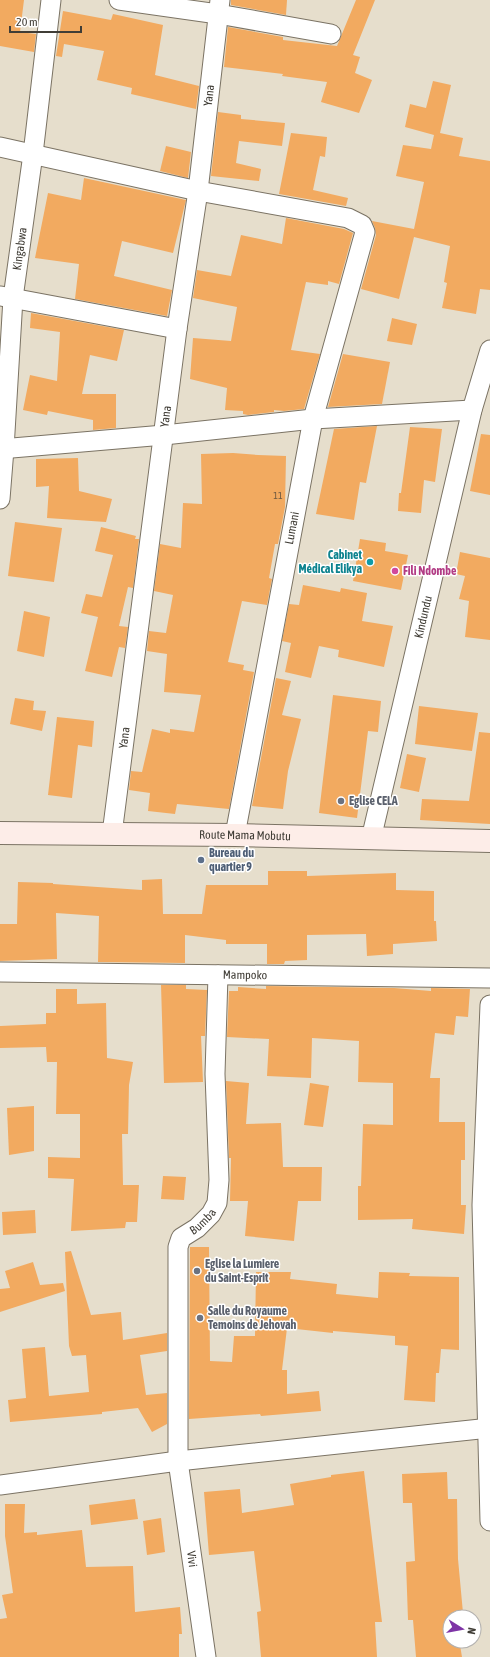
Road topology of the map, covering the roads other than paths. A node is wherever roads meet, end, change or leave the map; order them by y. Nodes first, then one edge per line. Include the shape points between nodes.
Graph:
1 (51, 0) edge
2 (119, 0) edge
3 (219, 7) edge
4 (331, 34) dead end
5 (0, 147) edge
6 (33, 154) junction
7 (198, 191) junction
8 (6, 297) edge
9 (177, 329) junction
10 (490, 350) edge
11 (472, 410) junction
12 (313, 419) junction
13 (164, 436) junction
14 (2, 449) edge
15 (0, 499) edge
16 (0, 833) edge
17 (112, 834) junction
18 (235, 835) junction
19 (371, 839) junction
20 (490, 841) edge
21 (0, 972) edge
22 (218, 976) junction
23 (490, 978) edge
24 (490, 1005) edge
25 (488, 1428) edge
26 (178, 1461) junction
27 (0, 1485) edge
28 (490, 1521) edge
29 (206, 1657) edge

1 - 6 street, Kingabwa
2 - 3 street
3 - 4 street
3 - 7 street, Yana
5 - 6 street
6 - 7 street
6 - 8 street, Kingabwa
7 - 9 street, Yana
7 - 12 street, Lumani via 348,218 362,225 365,232
8 - 9 street
8 - 14 street, Kingabwa
9 - 13 street, Yana
10 - 11 street, Kindundu
11 - 12 street
11 - 19 street, Kindundu
12 - 13 street
12 - 18 street, Lumani
13 - 14 street
13 - 17 street, Yana
14 - 15 street, Kingabwa
16 - 17 street, Route Mama Mobutu
17 - 18 street, Route Mama Mobutu
18 - 19 street, Route Mama Mobutu
19 - 20 street, Route Mama Mobutu
21 - 22 street, Mampoko
22 - 23 street, Mampoko
22 - 26 street, Bumba via 214,1074 219,1180 217,1203 211,1214 181,1238 178,1247
24 - 25 street via 482,1205
25 - 26 street
25 - 28 street
26 - 27 street
26 - 29 street, Vivi

